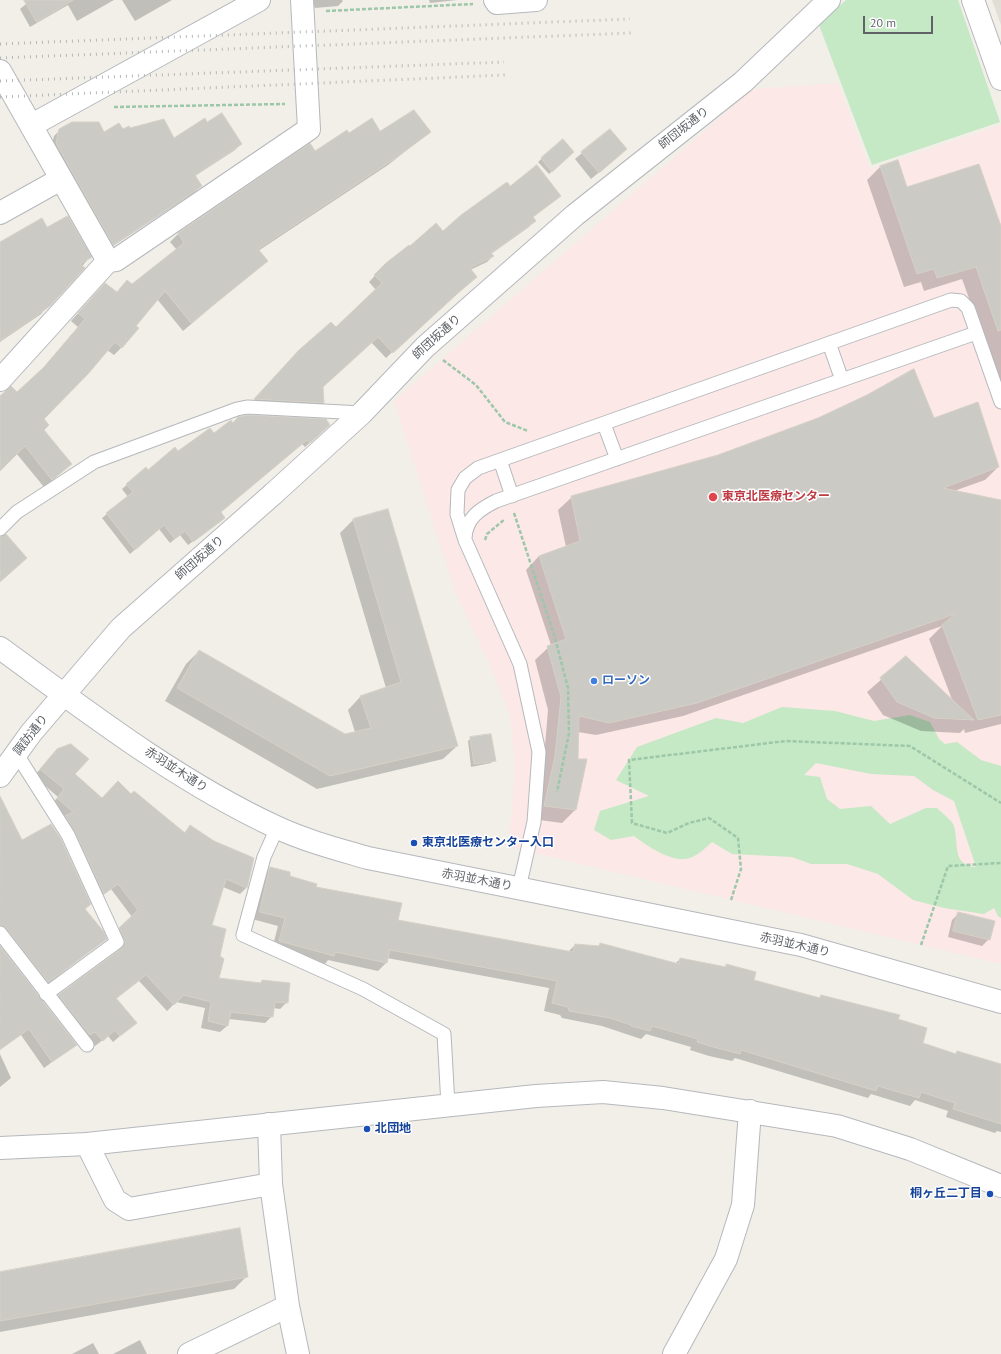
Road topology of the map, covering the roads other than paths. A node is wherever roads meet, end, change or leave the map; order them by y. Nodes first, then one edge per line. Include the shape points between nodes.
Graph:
1 (259, 0) edge
2 (536, 0) edge
3 (829, 0) edge
4 (972, 0) edge
5 (496, 1) edge
6 (302, 6) edge
7 (0, 71) edge
8 (1001, 79) edge
9 (32, 124) junction
10 (61, 179) junction
11 (0, 214) edge
12 (108, 261) junction
13 (976, 333) junction
14 (829, 343) junction
15 (0, 380) edge
16 (842, 380) junction
17 (1001, 402) edge
18 (362, 413) junction
19 (604, 424) junction
20 (617, 459) junction
21 (500, 460) junction
22 (512, 496) junction
23 (0, 529) edge
24 (465, 540) junction
25 (0, 648) edge
26 (64, 695) junction
27 (16, 753) junction
28 (0, 776) edge
29 (277, 828) junction
30 (519, 888) junction
31 (0, 933) edge
32 (46, 994) junction
33 (1001, 1002) edge
34 (87, 1045) dead end
35 (448, 1105) junction
36 (750, 1111) junction
37 (269, 1124) junction
38 (87, 1144) junction
39 (0, 1148) edge
40 (271, 1184) junction
41 (1001, 1186) edge
42 (288, 1306) junction
43 (189, 1354) edge
44 (298, 1354) edge
45 (674, 1354) edge

1 - 9 street
2 - 5 street
3 - 18 street, 師団坂通り via 742,82 575,215 426,347
4 - 8 street
6 - 12 street via 309,129 116,260
7 - 9 street
9 - 10 street
10 - 11 street
10 - 12 street
12 - 15 street
13 - 14 lane via 965,303 951,300
13 - 16 lane
13 - 17 lane
14 - 16 lane
14 - 19 lane
16 - 20 lane
18 - 23 lane via 247,407 237,409 94,462 17,512
18 - 26 street, 師団坂通り via 121,628
19 - 20 lane
19 - 21 lane
20 - 22 lane
21 - 22 lane
21 - 24 lane via 470,472 458,490 456,508
22 - 24 lane via 479,511 467,526
24 - 30 lane via 520,664 539,752 534,822
25 - 26 street, 赤羽並木通り
26 - 27 street, 諏訪通り
26 - 29 street, 赤羽並木通り via 180,774
27 - 28 street, 諏訪通り
27 - 32 lane via 68,835 117,942
29 - 30 street, 赤羽並木通り via 316,844 368,858
29 - 35 lane via 264,857 243,935 363,989 444,1034
30 - 33 street, 赤羽並木通り via 801,945
31 - 32 lane
32 - 34 lane
35 - 36 street via 603,1092
35 - 37 street
36 - 41 street via 837,1126 910,1149
36 - 45 street via 743,1205 731,1246
37 - 38 street
37 - 40 street
38 - 39 street
38 - 40 street via 115,1200 129,1209
40 - 42 street
42 - 43 street
42 - 44 street

